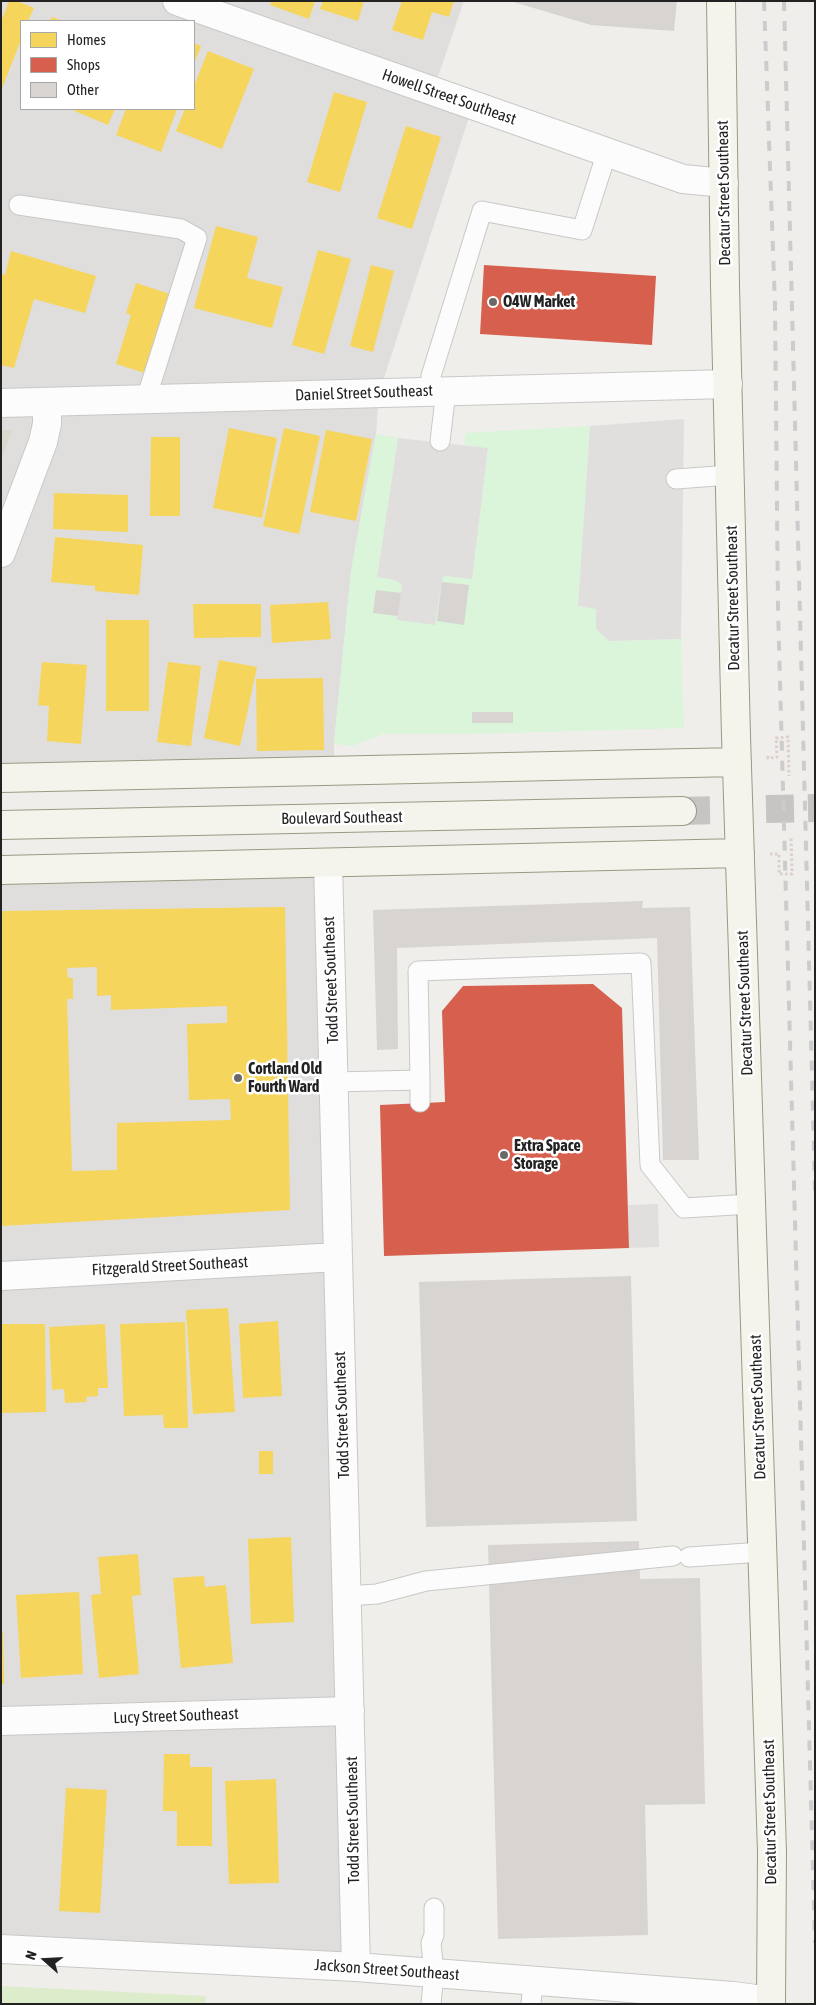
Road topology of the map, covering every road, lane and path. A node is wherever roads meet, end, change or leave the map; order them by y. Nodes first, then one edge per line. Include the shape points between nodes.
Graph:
1 (176, 1) edge
2 (721, 1) edge
3 (607, 152) junction
4 (724, 183) junction
5 (19, 204) dead end
6 (728, 384) junction
7 (438, 391) junction
8 (146, 399) junction
9 (47, 402) junction
10 (1, 403) edge
11 (440, 441) dead end
12 (730, 475) junction
13 (676, 479) dead end
14 (1, 553) edge
15 (767, 751) dead end
16 (737, 762) junction
17 (788, 776) dead end
18 (1, 778) edge
19 (682, 810) tunnel mouth
20 (1, 825) edge
21 (791, 836) dead end
22 (740, 853) junction
23 (770, 861) dead end
24 (328, 863) junction
25 (1, 870) edge
26 (420, 1080) junction
27 (334, 1082) junction
28 (420, 1102) dead end
29 (751, 1204) junction
30 (338, 1257) junction
31 (1, 1276) edge
32 (762, 1552) junction
33 (347, 1596) junction
34 (350, 1711) junction
35 (1, 1721) edge
36 (434, 1908) dead end
37 (1, 1949) edge
38 (356, 1967) junction
39 (434, 1973) junction
40 (532, 1993) edge
41 (771, 2003) edge
42 (431, 2004) edge

1 - 3 street, Howell Street Southeast
2 - 4 main road, Decatur Street Southeast
3 - 4 street, Howell Street Southeast via 683,179
3 - 7 lane via 582,230 482,211 430,376
4 - 6 main road, Decatur Street Southeast
5 - 8 lane via 182,229 197,238
6 - 7 street, Daniel Street Southeast
6 - 12 main road, Decatur Street Southeast
7 - 8 street, Daniel Street Southeast
7 - 11 lane
8 - 9 street, Daniel Street Southeast
9 - 10 street, Daniel Street Southeast
9 - 14 street via 43,442
12 - 13 lane
12 - 16 main road, Decatur Street Southeast
15 - 17 path via 768,758 777,758 776,738 788,737
16 - 18 main road
16 - 22 main road, Decatur Street Southeast
19 - 20 main road, Boulevard Southeast
21 - 23 path via 792,874 779,874 779,854 770,854
22 - 24 main road
22 - 29 main road, Decatur Street Southeast
24 - 25 main road
24 - 27 street, Todd Street Southeast
26 - 27 lane
26 - 28 lane
26 - 29 lane via 418,972 641,963 650,1165 684,1208
27 - 30 street, Todd Street Southeast
29 - 32 main road, Decatur Street Southeast
30 - 31 street, Fitzgerald Street Southeast
30 - 33 street, Todd Street Southeast
32 - 33 lane via 681,1556 426,1580 376,1594
32 - 41 main road, Decatur Street Southeast via 772,1852
33 - 34 street, Todd Street Southeast
34 - 35 street, Lucy Street Southeast
34 - 38 street, Todd Street Southeast
36 - 39 lane via 431,1943
37 - 38 street, Jackson Street Southeast
38 - 39 street, Jackson Street Southeast
39 - 40 street, Jackson Street Southeast
39 - 42 lane
40 - 41 street, Jackson Street Southeast via 733,1996

